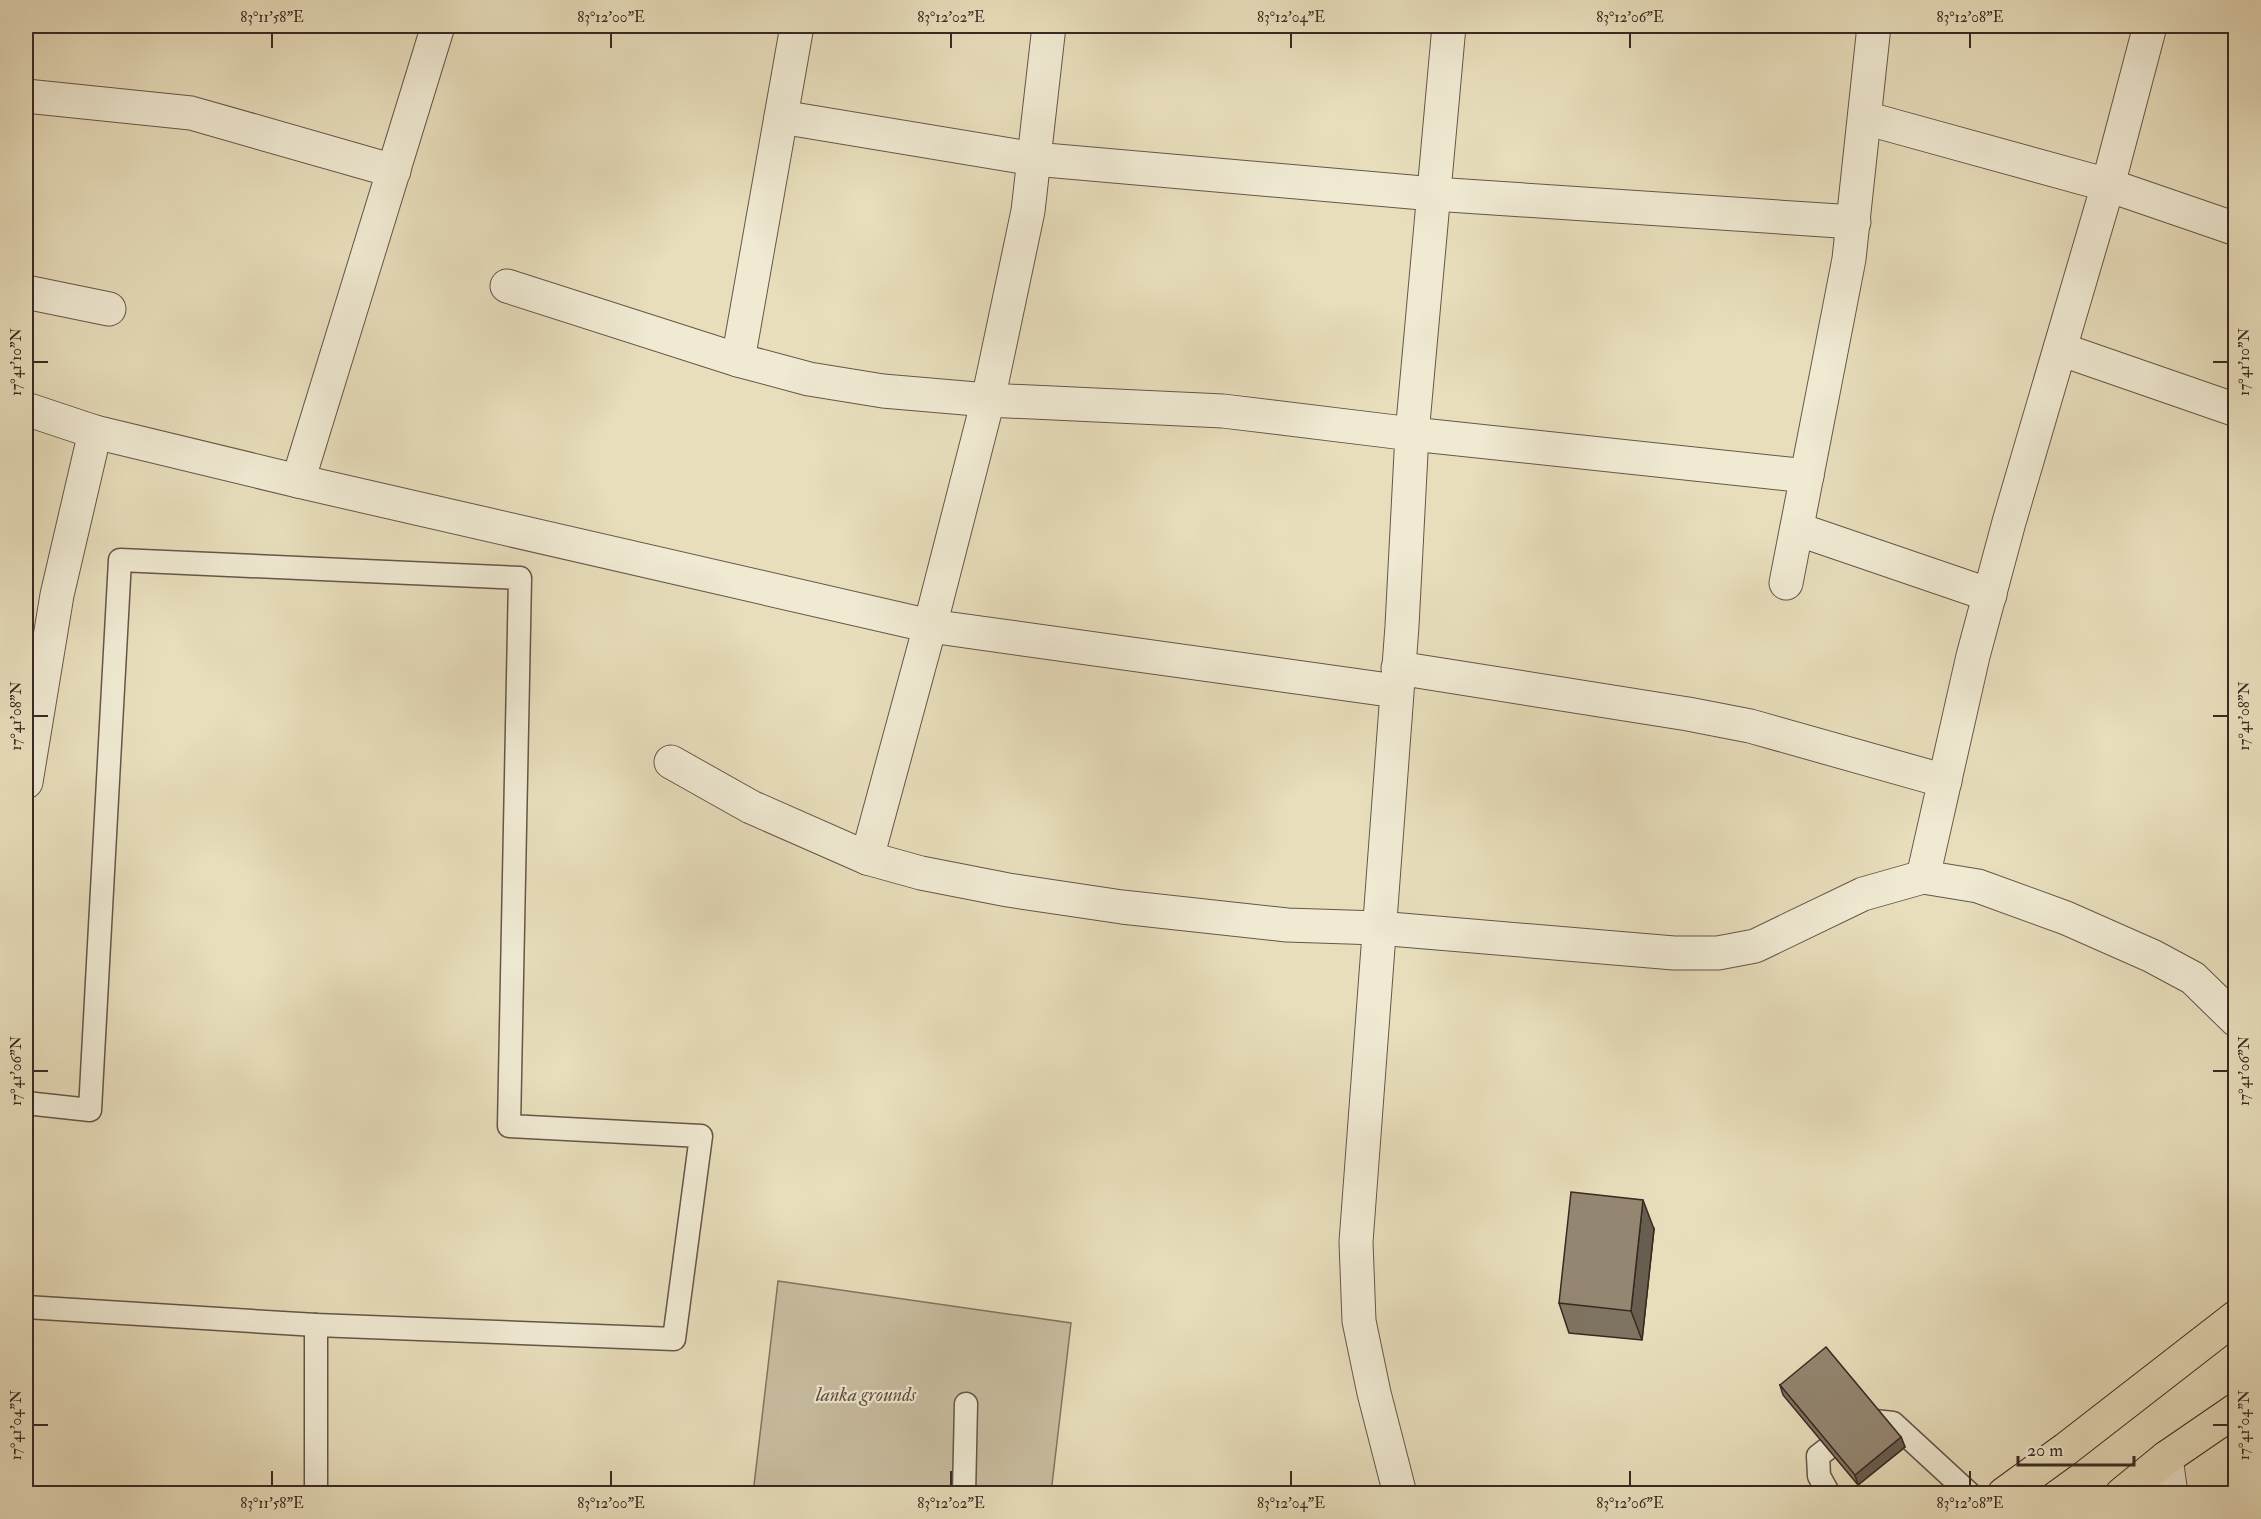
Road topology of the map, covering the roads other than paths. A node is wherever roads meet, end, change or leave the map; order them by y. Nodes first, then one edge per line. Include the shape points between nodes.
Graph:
1 (438, 26) edge
2 (797, 26) edge
3 (1049, 26) edge
4 (1449, 26) edge
5 (1874, 26) edge
6 (2150, 26) edge
7 (26, 96) edge
8 (781, 117) junction
9 (1864, 118) junction
10 (1034, 159) junction
11 (394, 171) junction
12 (2108, 185) junction
13 (1434, 194) junction
14 (1854, 222) junction
15 (2235, 229) edge
16 (507, 286) dead end
17 (26, 292) edge
18 (109, 309) dead end
19 (2060, 349) junction
20 (738, 360) junction
21 (988, 400) junction
22 (26, 409) edge
23 (2235, 410) edge
24 (95, 432) junction
25 (1412, 434) junction
26 (1807, 476) junction
27 (298, 481) junction
28 (1797, 529) junction
29 (1786, 583) dead end
30 (1990, 595) junction
31 (930, 626) junction
32 (1397, 679) junction
33 (670, 762) dead end
34 (1945, 781) junction
35 (26, 782) edge
36 (867, 858) junction
37 (1923, 878) junction
38 (1378, 928) junction
39 (2235, 1020) edge
40 (26, 1104) edge
41 (26, 1307) edge
42 (2235, 1317) edge
43 (316, 1324) junction
44 (966, 1404) dead end
45 (2235, 1410) edge
46 (2166, 1458) junction
47 (316, 1494) edge
48 (964, 1494) edge
49 (1400, 1494) edge
50 (1829, 1494) edge
51 (1970, 1494) edge
52 (2004, 1494) edge
53 (2122, 1494) edge
54 (2171, 1494) edge

1 - 11 street
2 - 8 street
3 - 10 street
4 - 13 street
5 - 9 street
6 - 12 street
7 - 11 street via 191,113
8 - 10 street
8 - 20 street
9 - 12 street
9 - 14 street
10 - 13 street
10 - 21 street via 1028,211
11 - 27 street
12 - 15 street
12 - 19 street
13 - 14 street
13 - 25 street
14 - 26 street
16 - 20 street
17 - 18 street
19 - 23 street
19 - 30 street
20 - 21 street via 809,379
21 - 25 street via 1223,411
21 - 31 street
22 - 24 street
24 - 27 street
24 - 35 street via 57,595
25 - 26 street
25 - 32 street
26 - 28 street
27 - 31 street
28 - 29 street
28 - 30 street
30 - 34 street
31 - 32 street
31 - 36 street
32 - 34 street via 1689,714 1750,726
32 - 38 street
33 - 36 street via 751,807
34 - 37 street
36 - 38 street via 997,888 1122,907 1287,925
37 - 38 street via 1863,894 1755,946 1718,953 1674,953
37 - 39 street via 1978,886 2066,918 2152,956 2193,978
38 - 49 street via 1356,1242 1359,1321
40 - 43 lane via 90,1110 120,560 520,578 509,1126 700,1136 674,1339
41 - 43 lane
42 - 52 main road
43 - 47 lane
44 - 48 lane
45 - 46 main road
46 - 53 main road
46 - 54 street
50 - 51 lane via 1819,1476 1818,1456 1864,1420 1893,1423

